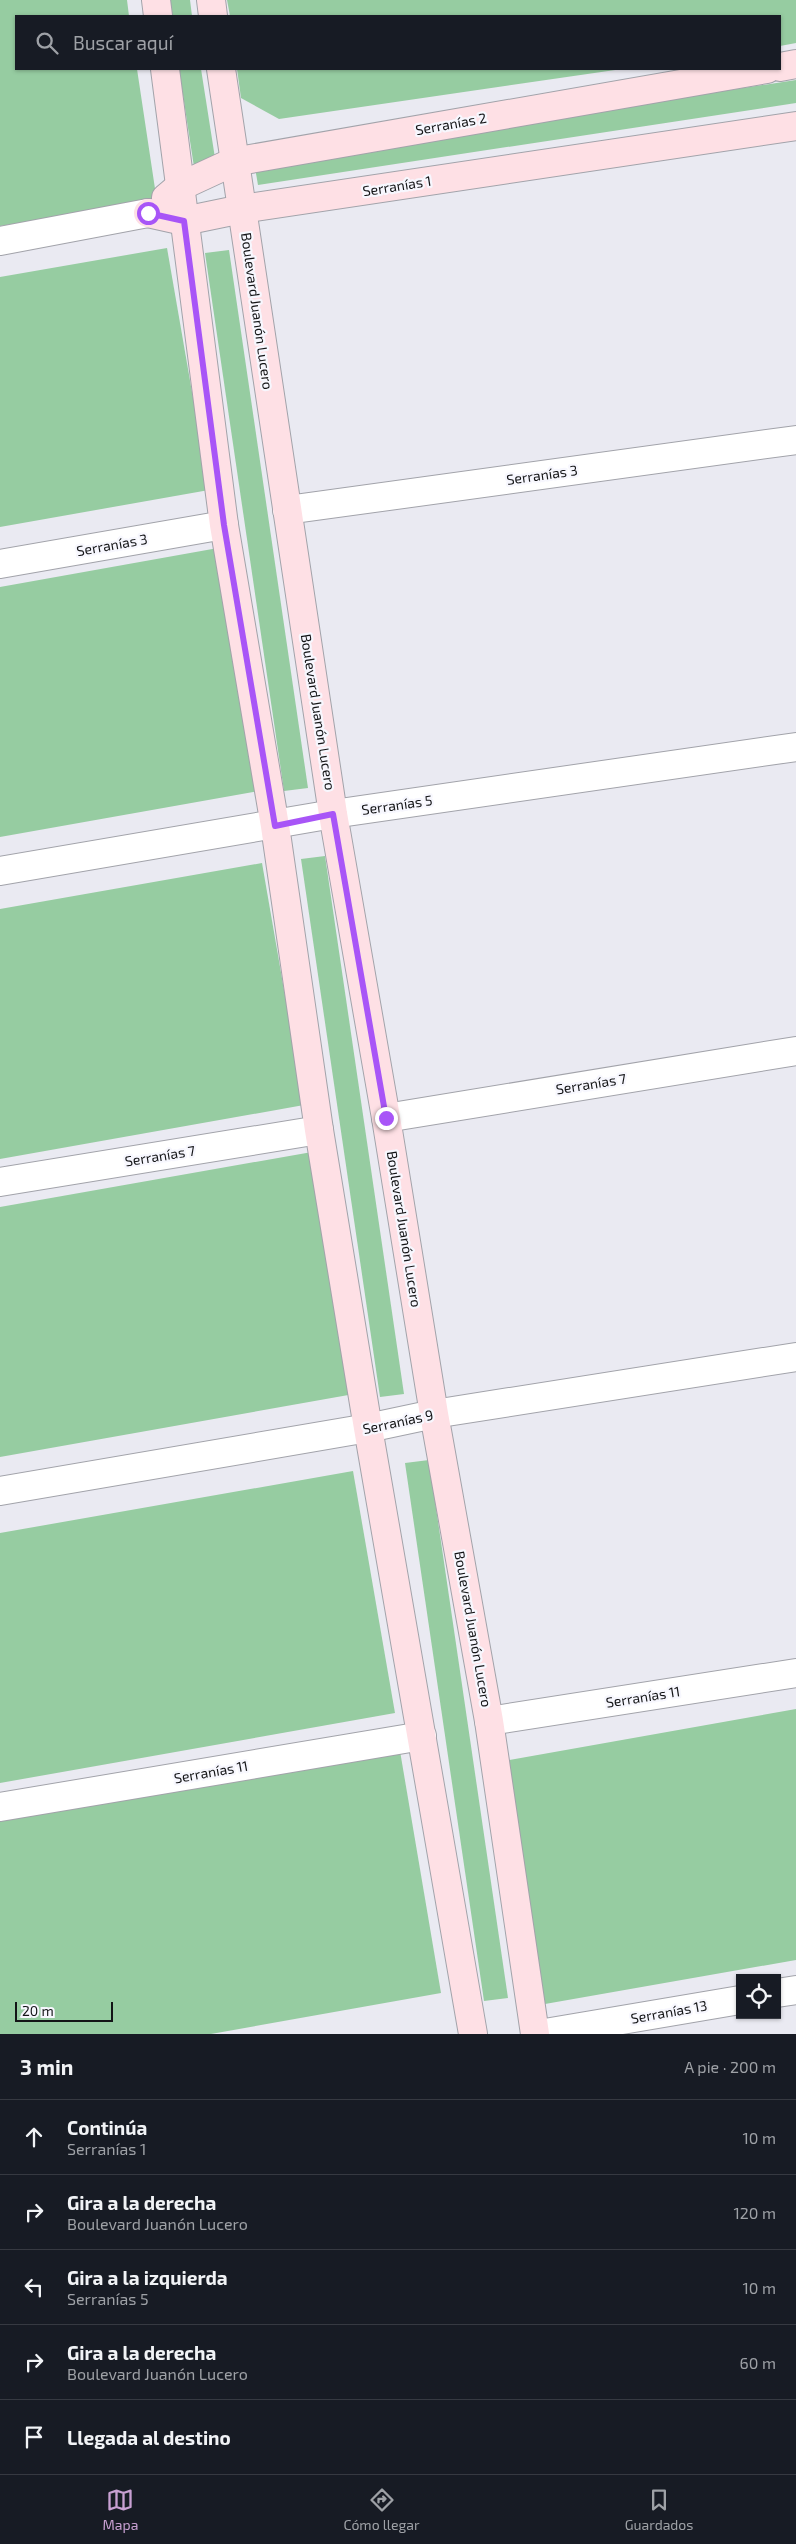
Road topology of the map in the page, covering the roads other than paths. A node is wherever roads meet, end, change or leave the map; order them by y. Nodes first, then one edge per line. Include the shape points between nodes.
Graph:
1 (156, 0) edge
2 (211, 0) edge
3 (158, 15) edge
4 (214, 15) edge
5 (796, 64) edge
6 (781, 66) edge
7 (164, 70) edge
8 (221, 70) edge
9 (761, 70) edge
10 (796, 126) edge
11 (234, 162) junction
12 (179, 187) junction
13 (242, 210) junction
14 (148, 213) junction
15 (184, 221) junction
16 (0, 241) edge
17 (796, 440) edge
18 (287, 510) junction
19 (224, 525) junction
20 (0, 564) edge
21 (796, 747) edge
22 (333, 814) junction
23 (275, 826) junction
24 (0, 871) edge
25 (796, 1051) edge
26 (386, 1118) junction
27 (319, 1130) junction
28 (0, 1182) edge
29 (796, 1357) edge
30 (434, 1414) junction
31 (368, 1428) junction
32 (0, 1491) edge
33 (796, 1673) edge
34 (489, 1721) junction
35 (422, 1736) junction
36 (0, 1808) edge
37 (796, 1990) edge
38 (781, 1993) edge
39 (736, 2001) edge
40 (473, 2034) edge
41 (535, 2034) edge
42 (539, 2034) edge

1 - 3 main road
2 - 4 main road
5 - 6 main road
7 - 12 main road
8 - 11 main road, Boulevard Juanón Lucero
9 - 11 main road, Serranías 2
10 - 13 main road, Serranías 1
11 - 12 main road, Serranías 2
11 - 13 main road, Boulevard Juanón Lucero
12 - 14 main road, Serranías 2
12 - 15 main road
13 - 15 main road, Serranías 1
13 - 18 main road, Boulevard Juanón Lucero
14 - 15 main road, Serranías 1
14 - 16 street, Serranías 1
15 - 19 main road
17 - 18 street, Serranías 3
18 - 22 main road, Boulevard Juanón Lucero
19 - 20 street, Serranías 3
19 - 23 main road
21 - 22 street, Serranías 5
22 - 23 street, Serranías 5
22 - 26 main road, Boulevard Juanón Lucero
23 - 24 street, Serranías 5
23 - 27 main road
25 - 26 street, Serranías 7
26 - 30 main road, Boulevard Juanón Lucero
27 - 28 street, Serranías 7
27 - 31 main road
29 - 30 street, Serranías 9
30 - 31 street, Serranías 9
30 - 34 main road, Boulevard Juanón Lucero
31 - 32 street, Serranías 9
31 - 35 main road
33 - 34 street, Serranías 11
34 - 41 main road, Boulevard Juanón Lucero
35 - 36 street, Serranías 11
35 - 40 main road
37 - 38 street
39 - 42 street, Serranías 13

